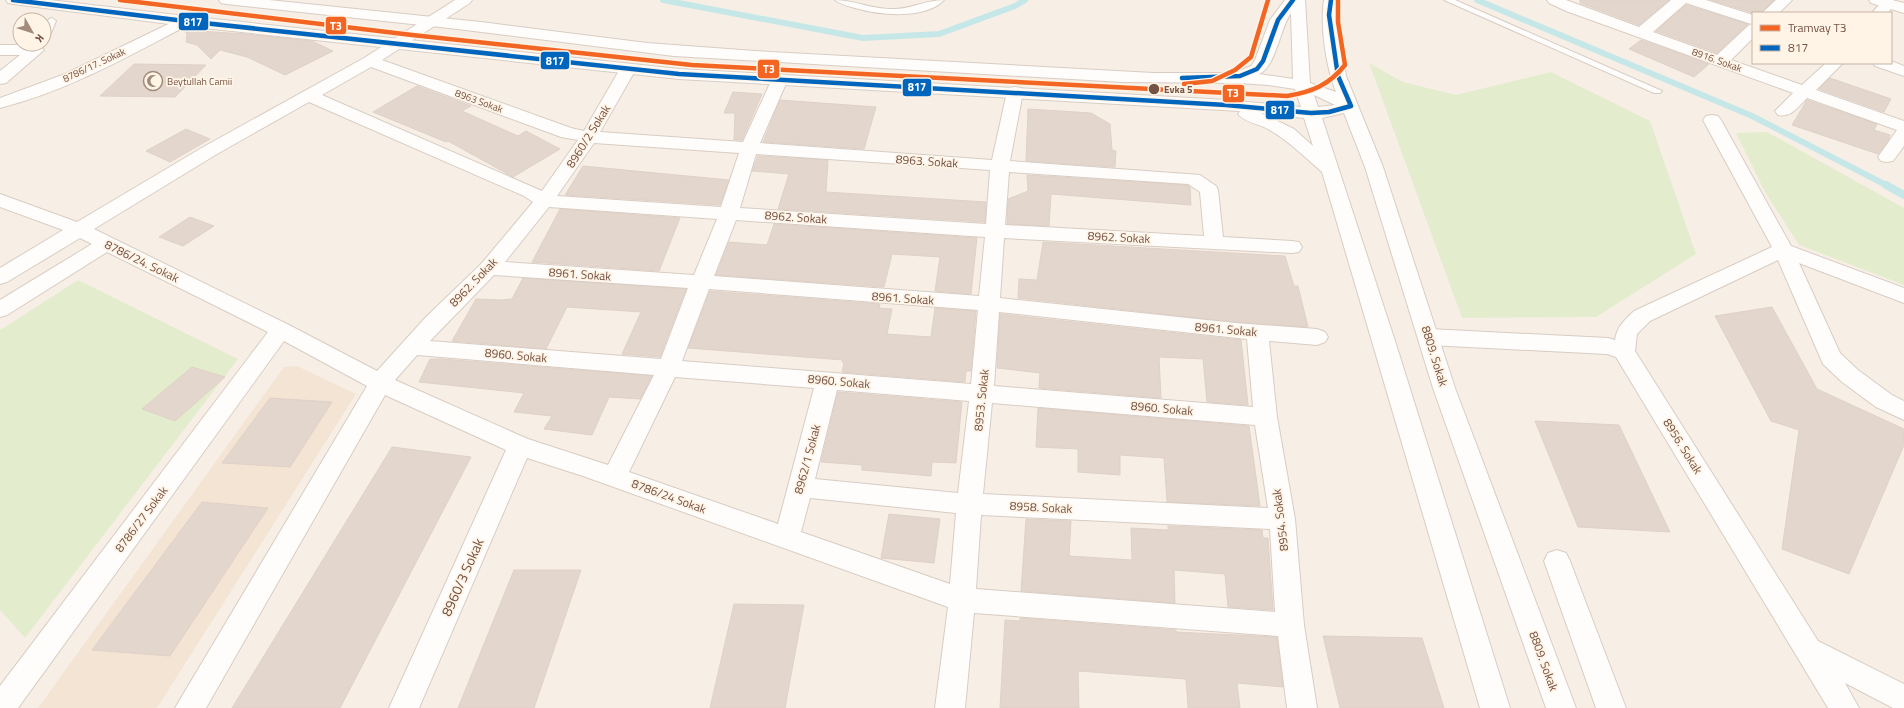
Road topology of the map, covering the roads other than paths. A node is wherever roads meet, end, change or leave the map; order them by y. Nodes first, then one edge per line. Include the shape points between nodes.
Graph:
1 (13, 0) edge
2 (231, 0) edge
3 (465, 0) edge
4 (839, 0) edge
5 (940, 0) edge
6 (1293, 0) edge
7 (1298, 0) edge
8 (1331, 0) edge
9 (1448, 0) edge
10 (1554, 0) edge
11 (1680, 0) edge
12 (1691, 0) edge
13 (1785, 0) edge
14 (1576, 4) edge
15 (1881, 6) edge
16 (1904, 8) edge
17 (1771, 12) edge
18 (1752, 20) edge
19 (185, 21) junction
20 (432, 22) junction
21 (1752, 30) edge
22 (1642, 33) junction
23 (396, 44) junction
24 (12, 48) edge
25 (0, 50) edge
26 (32, 52) edge
27 (370, 61) junction
28 (1720, 61) junction
29 (1834, 64) edge
30 (1884, 64) edge
31 (628, 69) junction
32 (1904, 71) edge
33 (1240, 76) junction
34 (0, 79) edge
35 (780, 79) junction
36 (1302, 85) junction
37 (1657, 91) dead end
38 (1015, 92) junction
39 (1805, 92) junction
40 (308, 95) junction
41 (0, 102) edge
42 (1226, 105) junction
43 (1351, 106) junction
44 (1784, 111) dead end
45 (1312, 113) junction
46 (1712, 120) dead end
47 (1904, 127) edge
48 (1904, 133) edge
49 (589, 137) junction
50 (749, 148) junction
51 (1887, 157) dead end
52 (1000, 166) junction
53 (1330, 168) junction
54 (0, 200) edge
55 (544, 201) junction
56 (729, 212) junction
57 (78, 229) junction
58 (994, 231) junction
59 (107, 243) junction
60 (1214, 243) junction
61 (1292, 247) dead end
62 (1783, 250) junction
63 (489, 268) junction
64 (0, 277) edge
65 (701, 282) junction
66 (1904, 296) edge
67 (989, 304) junction
68 (0, 310) edge
69 (281, 330) junction
70 (1257, 332) junction
71 (1317, 337) dead end
72 (1429, 337) junction
73 (412, 347) junction
74 (1624, 351) junction
75 (669, 368) junction
76 (828, 380) junction
77 (380, 383) junction
78 (982, 392) junction
79 (1904, 411) edge
80 (1265, 417) junction
81 (520, 446) junction
82 (614, 477) junction
83 (800, 487) junction
84 (969, 504) junction
85 (1282, 519) junction
86 (786, 538) junction
87 (1557, 561) dead end
88 (962, 600) junction
89 (1290, 625) junction
90 (1808, 650) junction
91 (1904, 700) edge
92 (0, 708) edge
93 (190, 708) edge
94 (404, 708) edge
95 (950, 708) edge
96 (1302, 708) edge
97 (1495, 708) edge
98 (1561, 708) edge
99 (1611, 708) edge
100 (1844, 708) edge

1 - 19 street
2 - 20 street
3 - 20 street
4 - 5 lane via 895,13 916,11
6 - 33 street via 1278,20 1263,61 1257,69
7 - 36 street
8 - 43 street, 8809. Sokak via 1329,15 1338,76
9 - 37 lane
10 - 14 street, 8916. Sokak
11 - 22 street
12 - 18 street
13 - 17 street
14 - 22 street, 8916. Sokak
15 - 16 street
19 - 23 street
19 - 41 street, 8786/17. Sokak via 28,95
20 - 23 street
20 - 33 street via 698,52 1130,77
21 - 28 street
22 - 28 street, 8916. Sokak
23 - 27 street
23 - 31 street
24 - 25 street
26 - 34 street
27 - 40 street
27 - 49 street, 8963 Sokak via 567,133
28 - 39 street, 8916. Sokak
29 - 39 street
30 - 32 street
31 - 35 street
31 - 49 street, 8960/2 Sokak
33 - 36 street
35 - 38 street
35 - 50 street
36 - 43 street via 1333,96
36 - 45 street
38 - 42 street
38 - 52 street, 8953. Sokak
39 - 44 street
39 - 47 street, 8916. Sokak
40 - 55 street via 531,192
40 - 57 street
42 - 45 street
42 - 53 street via 1288,133
43 - 45 street via 1329,112
43 - 72 street, 8809. Sokak via 1374,166
45 - 53 street
46 - 62 street
48 - 51 street
49 - 50 street, 8963. Sokak
49 - 55 street, 8960/2 Sokak
50 - 52 street, 8963. Sokak
50 - 56 street
52 - 58 street, 8953. Sokak
52 - 60 street, 8963. Sokak via 1192,179 1209,190
53 - 97 street
54 - 57 street, 8786/24. Sokak
55 - 56 street, 8962. Sokak
55 - 63 street, 8962. Sokak
56 - 58 street, 8962. Sokak
56 - 65 street
57 - 59 street, 8786/24. Sokak
57 - 64 street
58 - 60 street, 8962. Sokak
58 - 67 street, 8953. Sokak
59 - 68 street
59 - 69 street, 8786/24. Sokak
60 - 61 street, 8962. Sokak
62 - 66 street
62 - 74 street via 1642,316 1627,331
62 - 79 street via 1831,358 1884,402
63 - 65 street, 8961. Sokak
63 - 73 street, 8962. Sokak
65 - 67 street, 8961. Sokak
65 - 75 street
67 - 70 street, 8961. Sokak
67 - 78 street, 8953. Sokak
69 - 77 street
69 - 92 street, 8786/27 Sokak
70 - 71 street, 8961. Sokak
70 - 80 street, 8954. Sokak
72 - 74 street via 1608,346
72 - 98 street, 8809. Sokak via 1444,388
73 - 75 street, 8960. Sokak
73 - 77 street, 8962. Sokak
74 - 90 street, 8956. Sokak
75 - 76 street, 8960. Sokak
75 - 82 street
76 - 78 street, 8960. Sokak
76 - 83 street, 8962/1 Sokak
77 - 81 street, 8786/24 Sokak
77 - 93 street, 8962. Sokak
78 - 80 street, 8960. Sokak
78 - 84 street, 8953. Sokak
80 - 85 street, 8954. Sokak
81 - 82 street, 8786/24 Sokak
81 - 94 street, 8960/3 Sokak
82 - 86 street, 8786/24 Sokak
83 - 84 street, 8958. Sokak
83 - 86 street, 8962/1 Sokak
84 - 85 street, 8958. Sokak
84 - 88 street, 8953. Sokak
85 - 89 street, 8954. Sokak
86 - 88 street, 8786/24 Sokak
87 - 99 street
88 - 89 street, 8786/24 Sokak
88 - 95 street, 8953. Sokak
89 - 96 street, 8954. Sokak
90 - 91 street
90 - 100 street, 8956. Sokak

